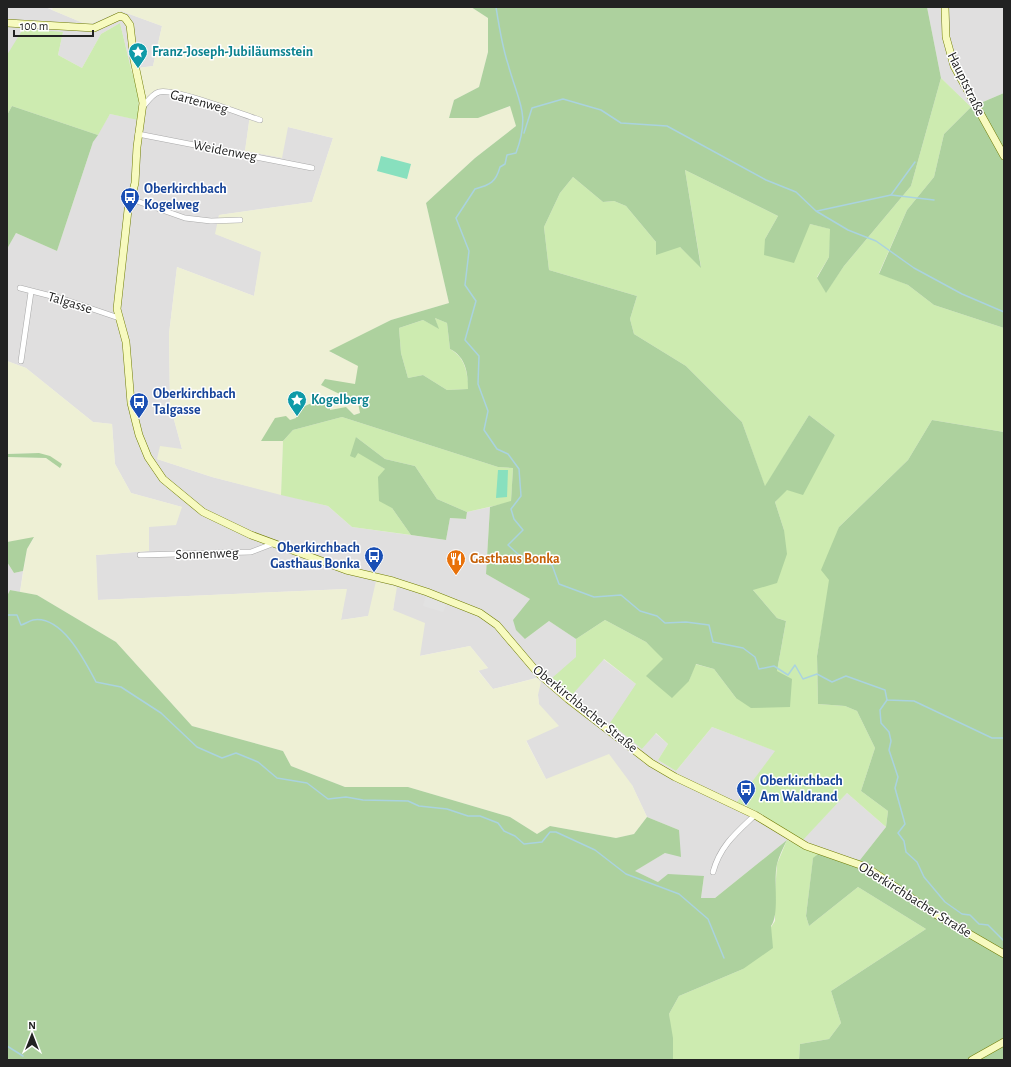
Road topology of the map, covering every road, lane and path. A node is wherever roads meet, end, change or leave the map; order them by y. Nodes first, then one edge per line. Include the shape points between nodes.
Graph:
1 (945, 7) edge
2 (7, 23) edge
3 (143, 108) junction
4 (260, 120) dead end
5 (138, 134) junction
6 (1004, 156) edge
7 (312, 168) dead end
8 (131, 199) junction
9 (240, 220) dead end
10 (20, 288) dead end
11 (31, 292) junction
12 (119, 318) junction
13 (21, 361) dead end
14 (272, 544) junction
15 (140, 555) dead end
16 (755, 815) junction
17 (713, 872) dead end
18 (1004, 954) edge
19 (1004, 1042) edge
20 (972, 1060) edge

1 - 6 street, Hauptstraße via 946,37 954,66
2 - 3 street, Oberkirchbacher Straße via 94,28 123,16 130,25
3 - 4 street, Gartenweg via 154,95 168,92
3 - 5 street, Oberkirchbacher Straße
5 - 7 street, Weidenweg
5 - 8 street, Oberkirchbacher Straße via 136,176
8 - 9 street via 185,218 211,221
8 - 12 street, Oberkirchbacher Straße via 119,288
10 - 11 street, Talgasse
11 - 12 street, Talgasse via 63,299
11 - 13 street
12 - 14 street, Oberkirchbacher Straße via 126,342 131,403 142,444 150,462 173,488 203,512
14 - 15 street, Sonnenweg via 251,552
14 - 16 street, Oberkirchbacher Straße via 346,570 393,581 480,613 502,629 533,667 562,694 651,763
16 - 17 street via 734,834 718,856
16 - 18 street, Oberkirchbacher Straße via 806,846 866,867 935,914
19 - 20 street

